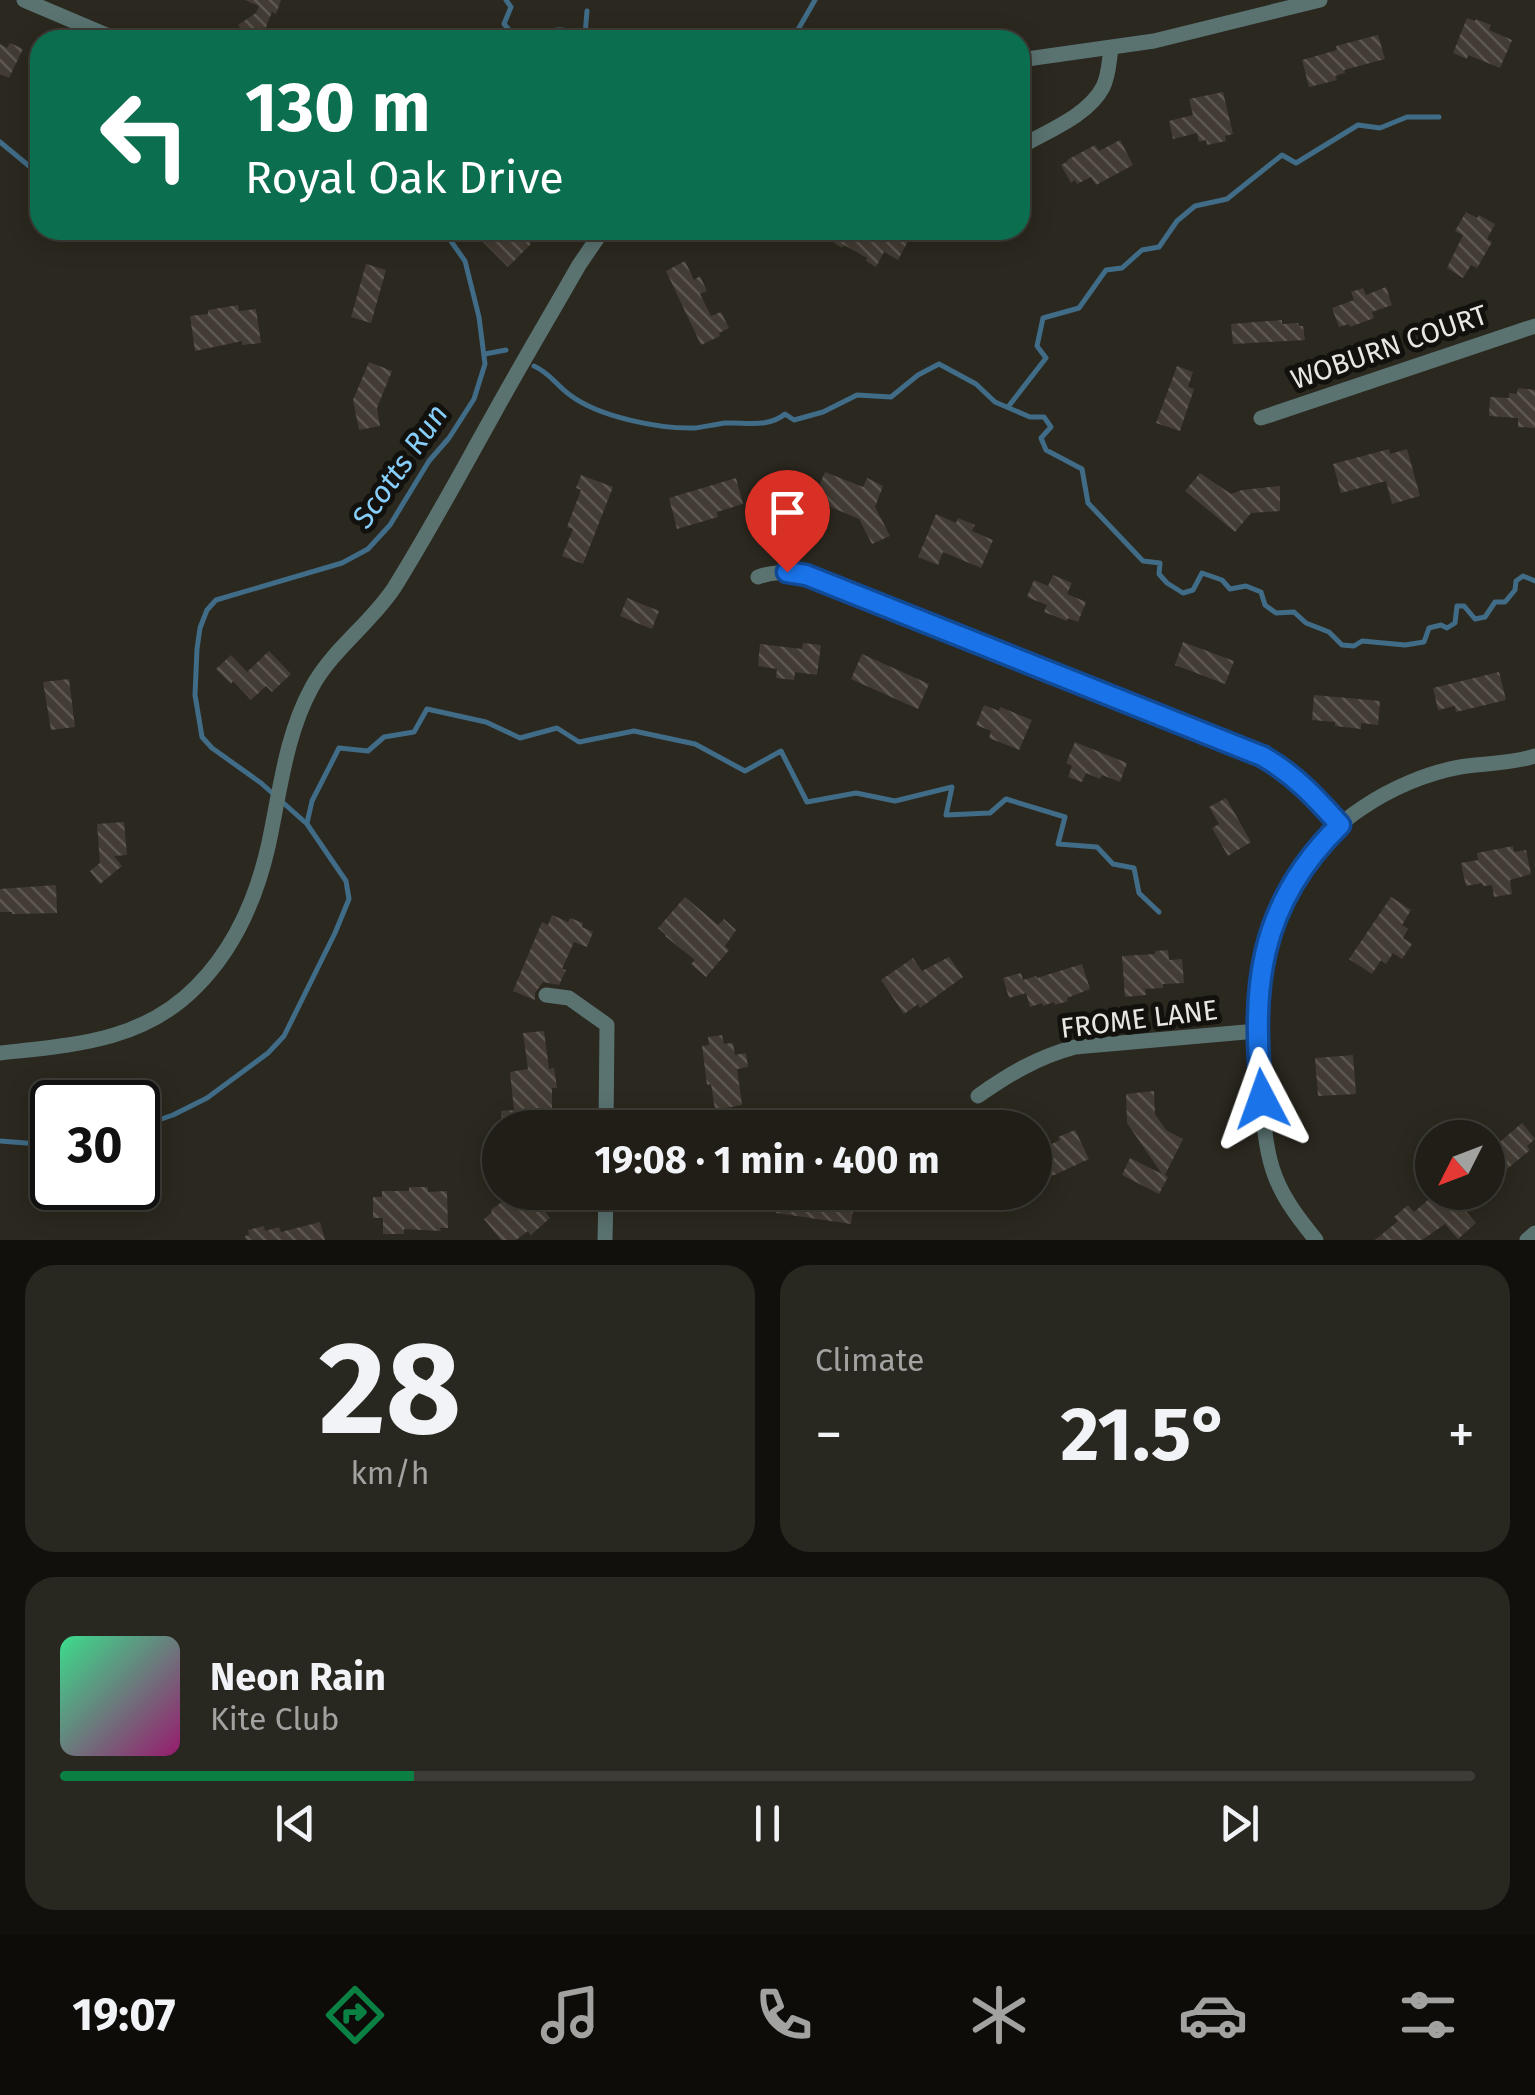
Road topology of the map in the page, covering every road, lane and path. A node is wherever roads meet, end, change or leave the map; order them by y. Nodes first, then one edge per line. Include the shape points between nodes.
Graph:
1 (24, 0) edge
2 (1320, 0) edge
3 (94, 30) edge
4 (1110, 48) junction
5 (1030, 59) edge
6 (1030, 141) edge
7 (595, 240) edge
8 (1535, 326) edge
9 (1261, 418) dead end
10 (758, 577) dead end
11 (1535, 756) edge
12 (1340, 825) junction
13 (546, 995) dead end
14 (1257, 1032) junction
15 (0, 1053) edge
16 (978, 1096) dead end
17 (606, 1110) edge
18 (605, 1210) edge
19 (1535, 1233) edge
20 (604, 1240) edge
21 (1316, 1240) edge
22 (1527, 1240) edge

1 - 3 street
2 - 4 street
4 - 5 street
4 - 6 street via 1101,91
7 - 15 street via 391,592 314,682 292,734 262,873 244,920 215,965 175,1006 128,1032
8 - 9 street, WOBURN COURT
10 - 12 street via 806,575 1262,756 1305,786
11 - 12 street via 1408,783
12 - 14 street via 1308,860 1276,915 1258,989
13 - 17 street via 569,998 606,1025
14 - 16 street, FROME LANE via 1075,1047 1025,1065
14 - 21 street via 1274,1173
18 - 20 street
19 - 22 street

